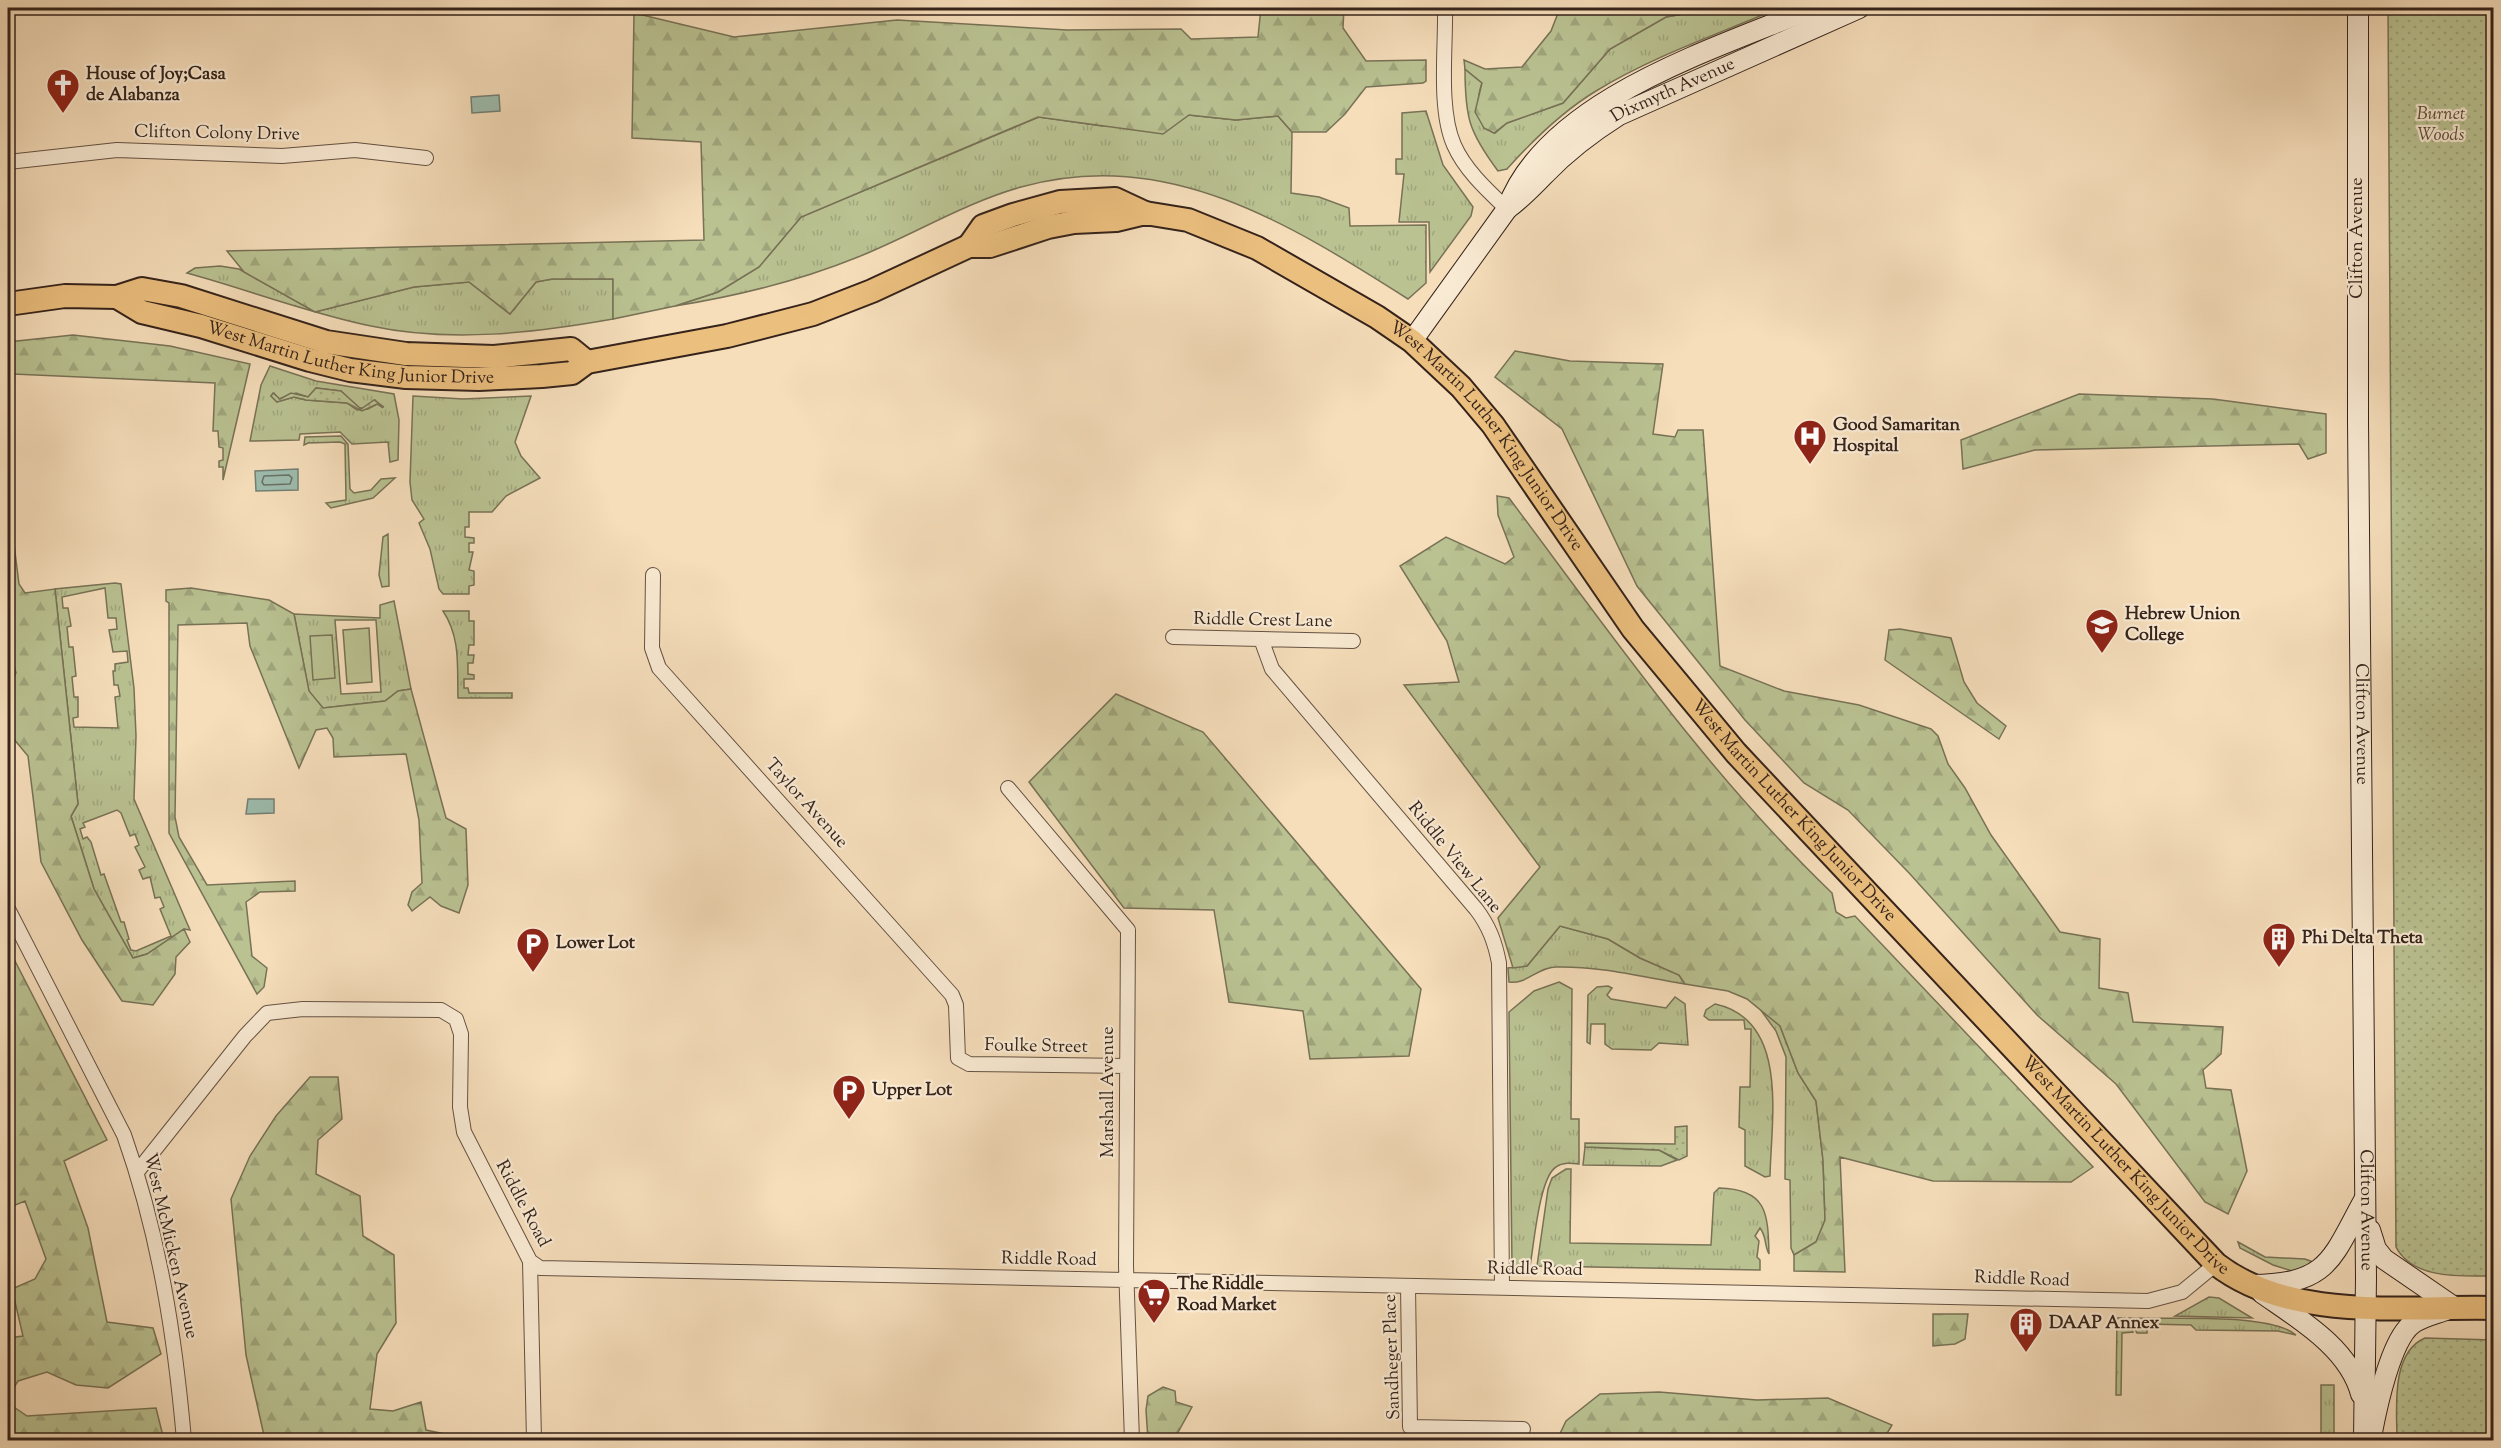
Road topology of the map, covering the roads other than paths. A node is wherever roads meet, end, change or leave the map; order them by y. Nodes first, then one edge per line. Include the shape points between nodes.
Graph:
1 (1445, 8) edge
2 (1813, 8) edge
3 (1859, 8) edge
4 (2358, 8) edge
5 (426, 158) dead end
6 (8, 162) edge
7 (1507, 208) junction
8 (8, 304) edge
9 (1412, 342) junction
10 (652, 575) dead end
11 (1173, 637) dead end
12 (1261, 639) junction
13 (1353, 641) dead end
14 (1008, 788) dead end
15 (8, 909) edge
16 (956, 1048) joint
17 (1126, 1066) junction
18 (137, 1172) junction
19 (2365, 1198) junction
20 (530, 1261) junction
21 (2216, 1264) junction
22 (1126, 1279) junction
23 (2250, 1285) junction
24 (1408, 1286) junction
25 (1502, 1287) junction
26 (2366, 1306) junction
27 (2454, 1307) junction
28 (2493, 1308) edge
29 (2364, 1407) junction
30 (1523, 1429) dead end
31 (184, 1440) edge
32 (534, 1440) edge
33 (1132, 1440) edge
34 (2364, 1440) edge
35 (2370, 1440) edge

1 - 7 street via 1446,106 1454,145 1469,170
2 - 7 main road, Dixmyth Avenue via 1624,90 1588,113 1560,134 1532,165 1515,185
3 - 7 main road, Dixmyth Avenue via 1618,116 1591,132 1527,194
4 - 19 main road, Clifton Avenue
5 - 6 street, Clifton Colony Drive via 355,150 282,156 117,150
7 - 9 main road, Dixmyth Avenue
8 - 9 main road, West Martin Luther King Junior Drive via 65,296 117,297 142,289 180,296 309,338 406,354 494,357 571,349 587,362 727,336 813,314 969,246 983,226 1013,214 1060,202 1115,199 1145,213 1188,220 1237,238 1377,317
9 - 21 main road, West Martin Luther King Junior Drive via 1461,387 1487,418 1633,629 1736,753
10 - 16 street, Taylor Avenue via 652,648 659,668 952,995 956,1005
11 - 12 street, Riddle Crest Lane
12 - 13 street, Riddle Crest Lane
12 - 25 street, Riddle View Lane via 1272,669 1476,909 1496,944
14 - 17 street, Marshall Avenue via 1128,930
15 - 18 street, West McMicken Avenue via 124,1135
16 - 17 street, Foulke Street via 957,1058 969,1064
17 - 22 street, Marshall Avenue
18 - 20 street, Riddle Road via 267,1013 303,1009 441,1010 456,1019 461,1034 460,1107 464,1132
18 - 31 street, West McMicken Avenue via 170,1314
19 - 23 main road via 2327,1265 2295,1280
19 - 26 main road, Clifton Avenue
19 - 27 main road via 2371,1234 2384,1259
20 - 22 street, Riddle Road via 549,1269
20 - 32 street
21 - 23 main road, West Martin Luther King Junior Drive
21 - 25 street, Riddle Road via 2182,1292 2148,1301
22 - 24 street, Riddle Road
22 - 33 street, Marshall Avenue
23 - 26 main road, West Martin Luther King Junior Drive via 2301,1302
23 - 29 main road via 2339,1354 2356,1378
24 - 25 street, Riddle Road
24 - 30 street, Sandheger Place via 1410,1427
26 - 27 main road, West Martin Luther King Junior Drive
26 - 29 main road, Clifton Avenue
27 - 28 main road, West Martin Luther King Junior Drive
27 - 35 main road via 2408,1328 2386,1373
29 - 34 main road, Clifton Avenue

